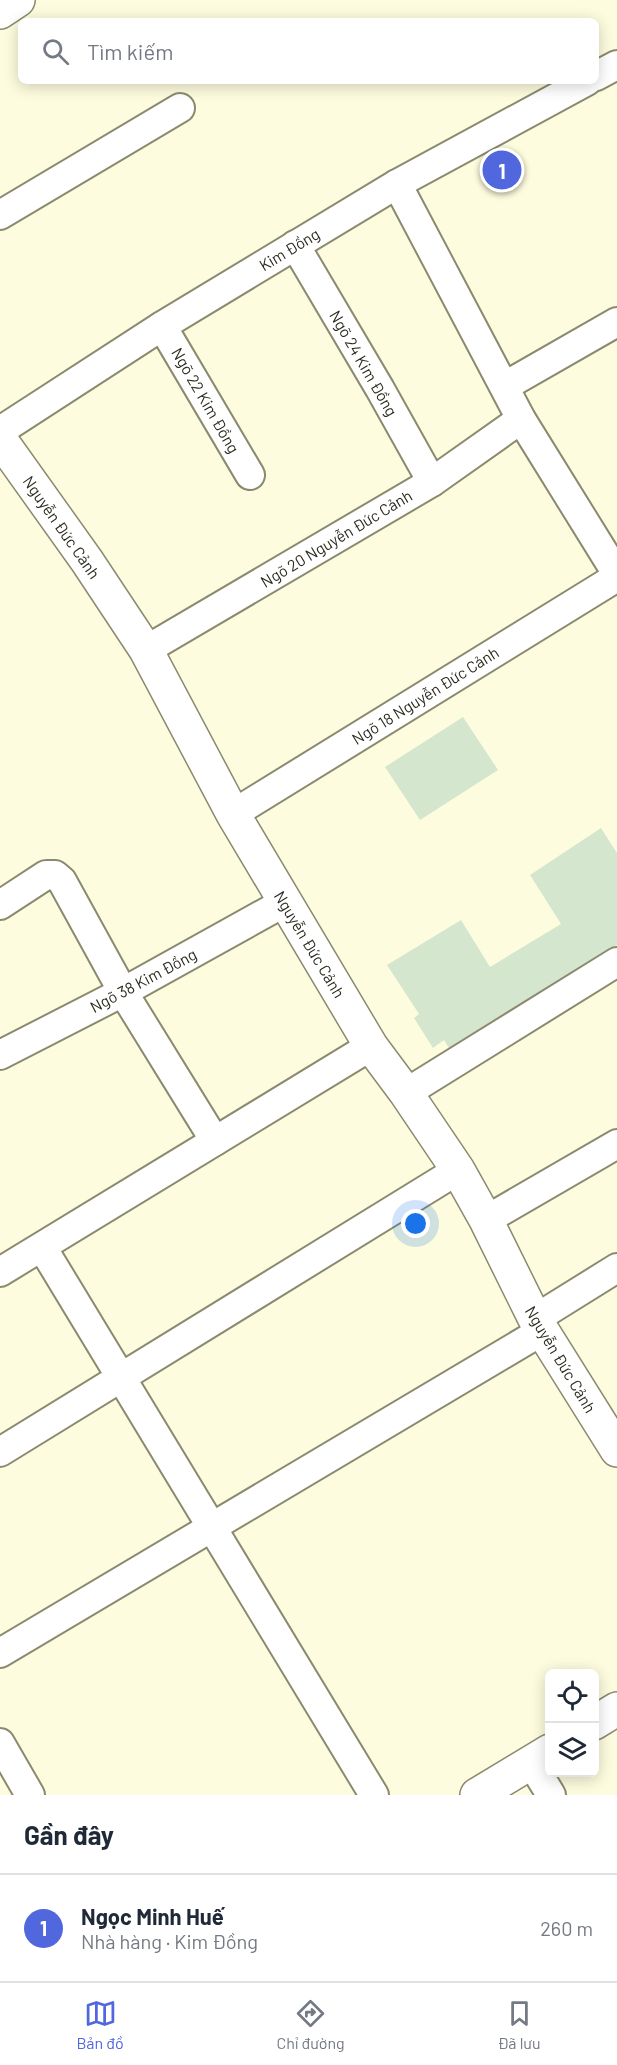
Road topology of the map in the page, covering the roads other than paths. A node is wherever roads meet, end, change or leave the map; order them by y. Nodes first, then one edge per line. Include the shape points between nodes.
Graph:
1 (18, 0) edge
2 (0, 12) edge
3 (586, 84) edge
4 (180, 108) dead end
5 (397, 184) junction
6 (0, 214) edge
7 (295, 245) junction
8 (617, 322) edge
9 (162, 326) junction
10 (505, 386) junction
11 (521, 419) junction
12 (0, 430) edge
13 (0, 440) edge
14 (250, 475) dead end
15 (432, 482) junction
16 (617, 575) edge
17 (146, 650) junction
18 (233, 814) junction
19 (285, 902) junction
20 (0, 905) edge
21 (617, 962) edge
22 (123, 992) junction
23 (370, 1046) junction
24 (0, 1055) edge
25 (406, 1093) junction
26 (215, 1141) junction
27 (617, 1144) edge
28 (458, 1170) junction
29 (486, 1220) junction
30 (42, 1247) junction
31 (617, 1268) edge
32 (0, 1272) edge
33 (538, 1325) junction
34 (121, 1377) junction
35 (617, 1450) edge
36 (0, 1452) edge
37 (212, 1527) junction
38 (0, 1653) edge
39 (617, 1709) edge
40 (599, 1720) edge
41 (0, 1743) edge
42 (540, 1757) edge
43 (30, 1795) edge
44 (374, 1795) edge
45 (477, 1795) edge
46 (551, 1795) edge

1 - 2 street
3 - 5 street, Kim Đồng
4 - 6 street
5 - 7 street, Kim Đồng
5 - 10 street
7 - 9 street, Kim Đồng
7 - 15 street, Ngõ 24 Kim Đồng
8 - 10 street
9 - 12 street, Kim Đồng
9 - 14 street, Ngõ 22 Kim Đồng
10 - 11 street
11 - 15 street, Ngõ 20 Nguyễn Đức Cảnh
11 - 16 street
13 - 17 street, Nguyễn Đức Cảnh
15 - 17 street, Ngõ 20 Nguyễn Đức Cảnh
16 - 18 street, Ngõ 18 Nguyễn Đức Cảnh
17 - 18 street, Nguyễn Đức Cảnh
18 - 19 street, Nguyễn Đức Cảnh
19 - 22 street, Ngõ 38 Kim Đồng
19 - 23 street, Nguyễn Đức Cảnh
20 - 22 street via 46,875 55,875 62,881
21 - 25 street
22 - 24 street, Ngõ 38 Kim Đồng
22 - 26 street
23 - 25 street, Nguyễn Đức Cảnh
23 - 26 street
25 - 28 street, Nguyễn Đức Cảnh
26 - 30 street
27 - 29 street
28 - 29 street, Nguyễn Đức Cảnh
28 - 34 street
29 - 33 street, Nguyễn Đức Cảnh
30 - 32 street
30 - 34 street
31 - 33 street
33 - 35 street, Nguyễn Đức Cảnh
33 - 37 street
34 - 36 street
34 - 37 street
37 - 38 street
37 - 44 street
39 - 40 street
41 - 43 street
42 - 45 street
42 - 46 street

